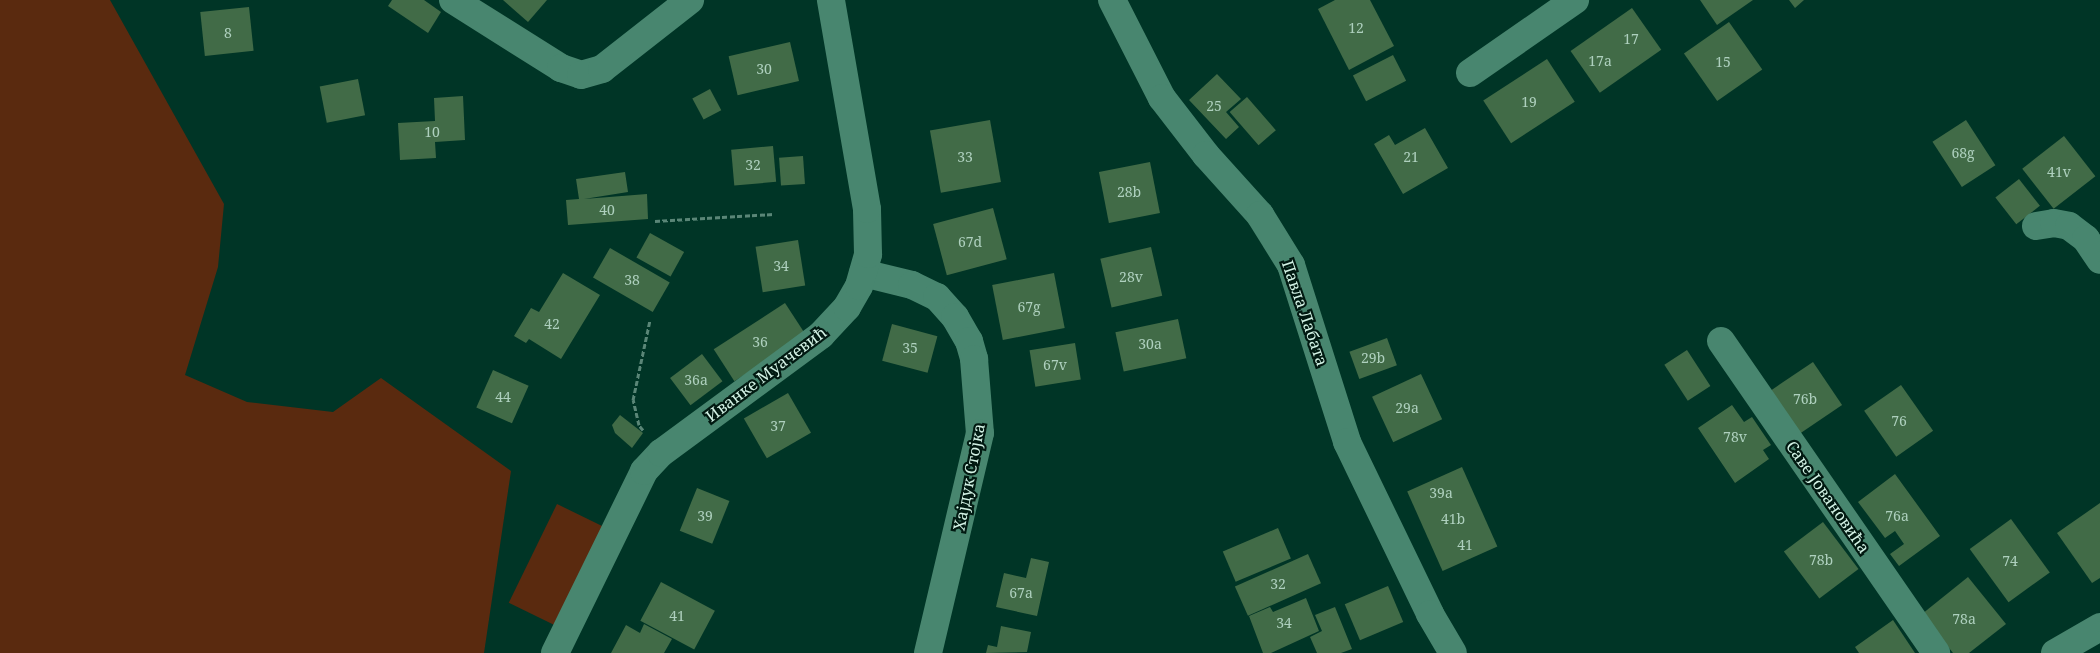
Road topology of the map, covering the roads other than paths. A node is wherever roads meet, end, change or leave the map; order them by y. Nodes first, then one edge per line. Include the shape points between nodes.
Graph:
1 (453, 0) edge
2 (690, 0) edge
3 (831, 0) edge
4 (1112, 0) edge
5 (1575, 0) edge
6 (1470, 73) dead end
7 (2036, 226) dead end
8 (2100, 260) edge
9 (863, 273) junction
10 (1720, 341) dead end
11 (2100, 628) edge
12 (555, 653) edge
13 (928, 653) edge
14 (1453, 653) edge
15 (1936, 653) edge
16 (2055, 653) edge

1 - 2 street via 562,68 581,75 602,69
3 - 9 street, Иванке Муачевић via 866,209 868,254
4 - 14 street, Павла Лабата via 1162,98 1206,155 1260,215 1291,265 1347,442 1430,614
5 - 6 street
7 - 8 street via 2054,223 2070,226 2086,239
9 - 12 street, Иванке Муачевић via 847,307 821,336 661,453 644,471
9 - 13 street, Хајдук Стојка via 912,285 937,297 955,317 969,341 974,359 980,433
10 - 15 street, Саве Јовановића
11 - 16 street

